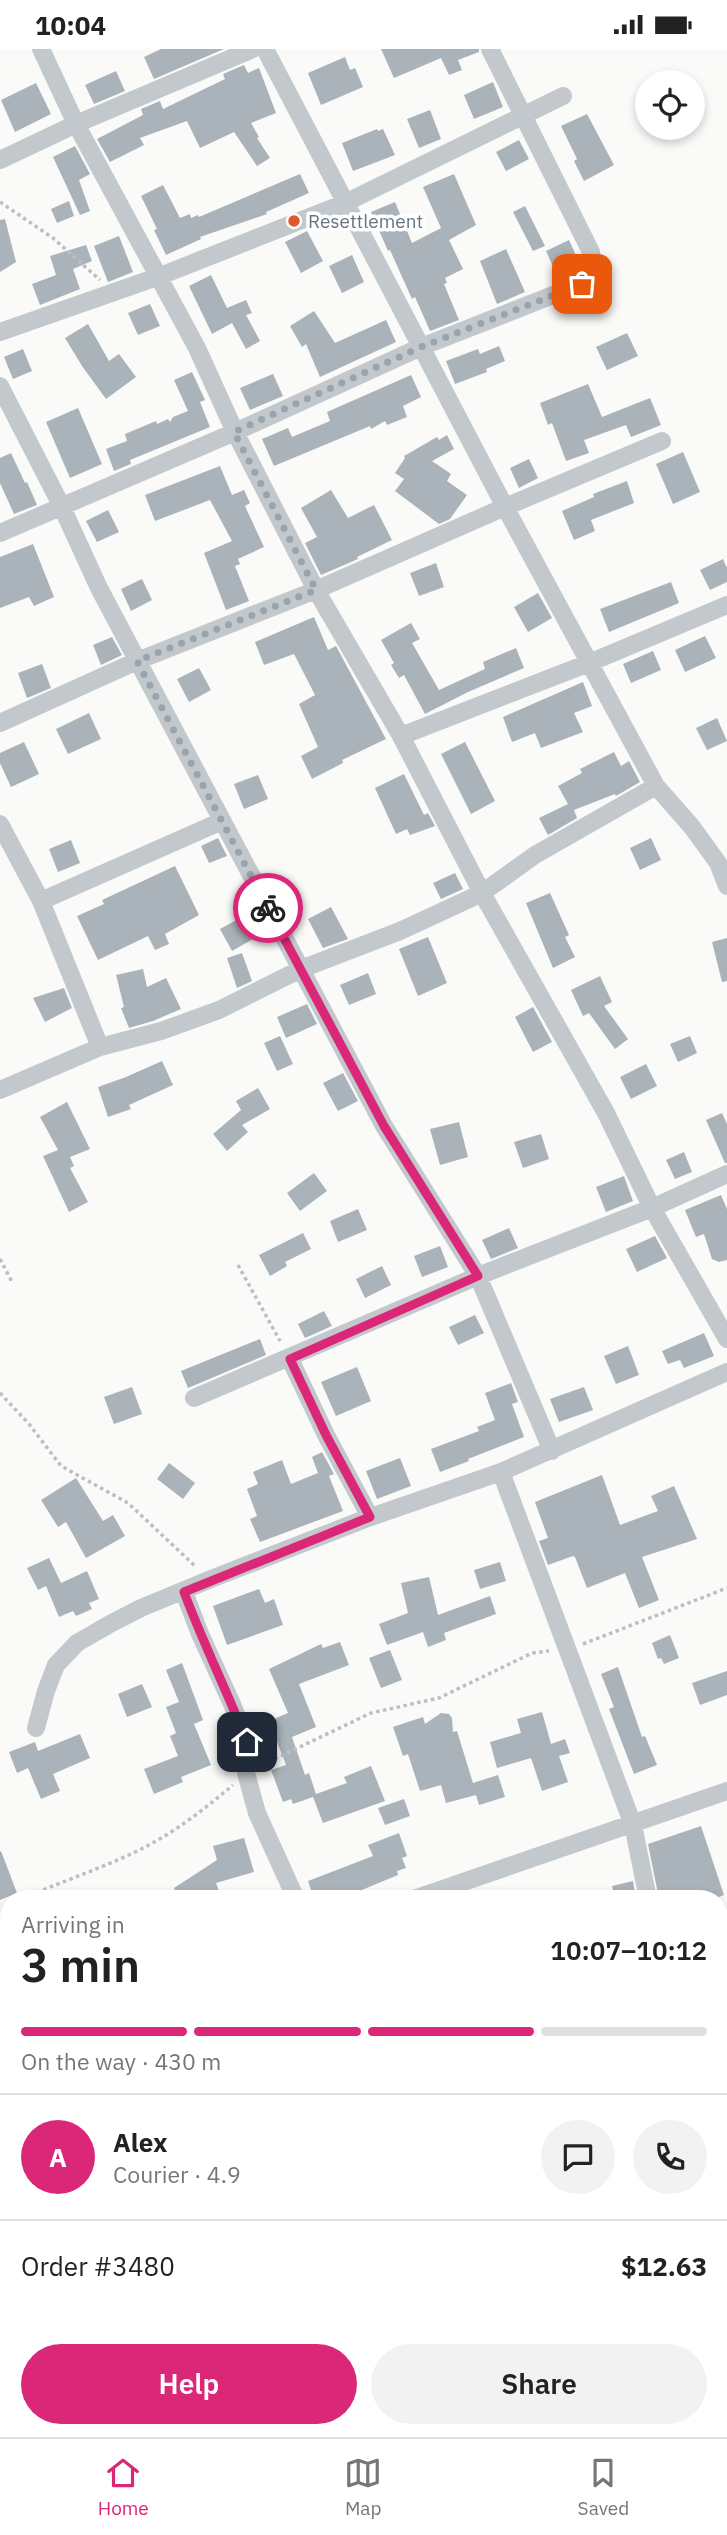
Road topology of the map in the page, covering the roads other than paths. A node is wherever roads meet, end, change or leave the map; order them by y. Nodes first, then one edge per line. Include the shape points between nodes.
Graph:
1 (41, 49) edge
2 (253, 49) edge
3 (265, 49) edge
4 (489, 49) edge
5 (563, 96) dead end
6 (522, 116) junction
7 (76, 124) junction
8 (0, 160) edge
9 (345, 203) junction
10 (160, 276) junction
11 (0, 332) edge
12 (421, 347) junction
13 (0, 386) edge
14 (234, 432) junction
15 (662, 441) dead end
16 (61, 505) junction
17 (505, 507) junction
18 (0, 533) edge
19 (316, 590) junction
20 (727, 605) edge
21 (137, 661) junction
22 (589, 663) junction
23 (0, 723) edge
24 (401, 736) junction
25 (656, 786) junction
26 (222, 821) junction
27 (0, 824) edge
28 (727, 886) edge
29 (482, 893) junction
30 (41, 901) junction
31 (301, 969) junction
32 (100, 1047) junction
33 (0, 1090) edge
34 (727, 1174) edge
35 (652, 1208) junction
36 (478, 1276) junction
37 (727, 1339) edge
38 (290, 1359) junction
39 (727, 1372) edge
40 (194, 1398) dead end
41 (552, 1451) junction
42 (502, 1472) junction
43 (370, 1517) junction
44 (184, 1592) junction
45 (36, 1728) dead end
46 (727, 1791) edge
47 (633, 1825) junction
48 (292, 1890) edge
49 (441, 1890) edge
50 (646, 1890) edge

1 - 7 street
2 - 7 street
3 - 9 street
4 - 6 street
5 - 6 street
6 - 9 street
6 - 12 street via 591,252 593,271 582,284
7 - 8 street
7 - 10 street
9 - 10 street
9 - 12 street
10 - 11 street
10 - 14 street
12 - 14 street
12 - 17 street
13 - 16 street
14 - 16 street
14 - 19 street
15 - 17 street
16 - 18 street
16 - 21 street
17 - 19 street
17 - 22 street
19 - 21 street
19 - 24 street
20 - 22 street
21 - 23 street
21 - 26 street
22 - 24 street
22 - 25 street
24 - 29 street
25 - 28 street via 718,863
25 - 29 street via 535,855
26 - 30 street
26 - 31 street
27 - 30 street
29 - 31 street via 400,932
29 - 35 street via 606,1113
30 - 32 street
31 - 32 street via 219,1010
31 - 36 street via 384,1126
32 - 33 street
34 - 35 street
35 - 36 street
35 - 37 street
36 - 38 street
36 - 41 street
38 - 40 street
38 - 43 street
39 - 41 street
41 - 42 street
42 - 43 street
42 - 47 street
43 - 44 street
44 - 45 street via 141,1608 77,1643 56,1665
44 - 48 street via 247,1742 246,1773 257,1813
46 - 47 street
47 - 49 street
47 - 50 street

